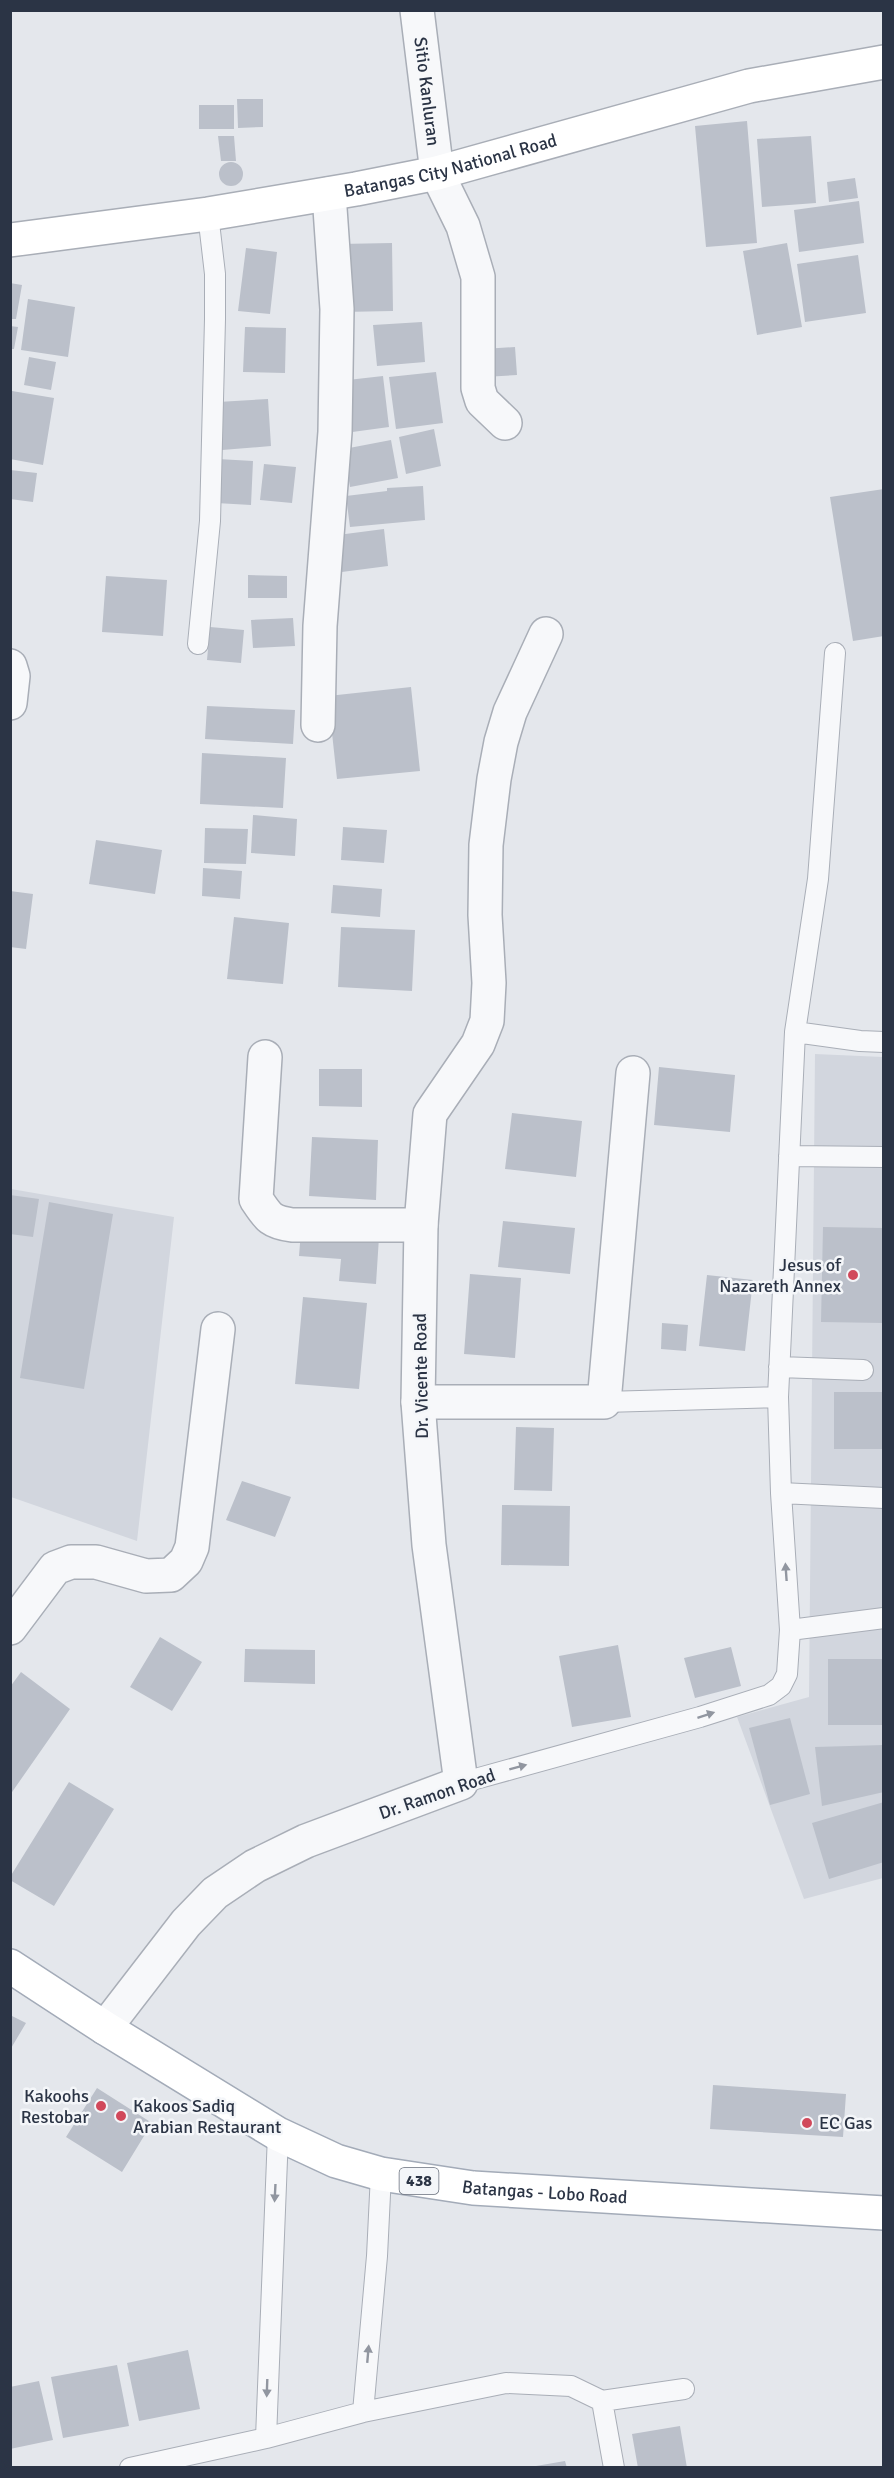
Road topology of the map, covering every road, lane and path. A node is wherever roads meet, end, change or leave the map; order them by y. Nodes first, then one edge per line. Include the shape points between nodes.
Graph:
1 (417, 10) edge
2 (883, 63) edge
3 (437, 173) junction
4 (329, 194) junction
5 (208, 214) junction
6 (10, 240) edge
7 (505, 423) dead end
8 (546, 634) dead end
9 (198, 644) dead end
10 (835, 653) dead end
11 (10, 666) edge
12 (10, 703) edge
13 (318, 725) dead end
14 (795, 1032) junction
15 (884, 1042) edge
16 (265, 1057) dead end
17 (633, 1073) dead end
18 (789, 1156) junction
19 (884, 1157) edge
20 (421, 1225) junction
21 (218, 1329) dead end
22 (779, 1367) junction
23 (863, 1370) dead end
24 (778, 1396) junction
25 (418, 1402) junction
26 (604, 1402) junction
27 (780, 1493) junction
28 (884, 1498) edge
29 (884, 1618) edge
30 (10, 1628) edge
31 (790, 1630) junction
32 (461, 1783) junction
33 (10, 1966) edge
34 (105, 2028) junction
35 (278, 2134) junction
36 (381, 2174) junction
37 (884, 2213) edge
38 (684, 2389) dead end
39 (602, 2401) junction
40 (363, 2412) junction
41 (266, 2438) junction
42 (130, 2468) edge
43 (614, 2468) edge

1 - 3 street, Sitio Kanluran
2 - 3 main road, Batangas City National Road via 749,86
3 - 4 main road, Batangas City National Road
3 - 7 street, Sitio Kanluran via 463,226 478,277 478,388 482,401
4 - 5 main road, Batangas City National Road
4 - 13 street via 337,309 335,432 321,615
5 - 6 main road, Batangas City National Road
5 - 9 lane via 215,296 211,510
8 - 20 street, Dr. Vicente Road via 510,712 494,779 486,845 487,1021 478,1044 430,1114
10 - 14 lane, Dr. Ramon Road via 818,879
11 - 12 street via 14,676
14 - 15 lane
14 - 18 lane, Dr. Ramon Road
16 - 20 street via 256,1199 266,1214 276,1222 292,1225
17 - 26 street
18 - 19 lane
18 - 22 lane, Dr. Ramon Road
20 - 25 street, Dr. Vicente Road
21 - 30 street via 192,1547 186,1562 171,1575 146,1576 96,1562 71,1562 55,1568
22 - 23 lane
22 - 24 lane, Dr. Ramon Road
24 - 26 lane
24 - 27 lane, Dr. Ramon Road
25 - 26 street
25 - 32 street, Dr. Vicente Road via 429,1545
27 - 28 lane
31 -> 27 lane, Dr. Ramon Road
29 - 31 lane
32 -> 31 lane, Dr. Ramon Road via 769,1695 781,1686 787,1674
32 - 34 street, Dr. Ramon Road via 306,1841 255,1866 214,1893
33 - 34 main road, Batangas - Lobo Road / 438
34 - 35 main road, Batangas - Lobo Road / 438
35 - 36 main road, Batangas - Lobo Road / 438 via 336,2161
35 -> 41 lane
36 - 37 main road, Batangas - Lobo Road / 438 via 472,2188
40 -> 36 lane
38 - 39 lane
39 - 40 lane via 571,2386 506,2383
39 - 43 lane
40 - 41 lane
41 - 42 lane

